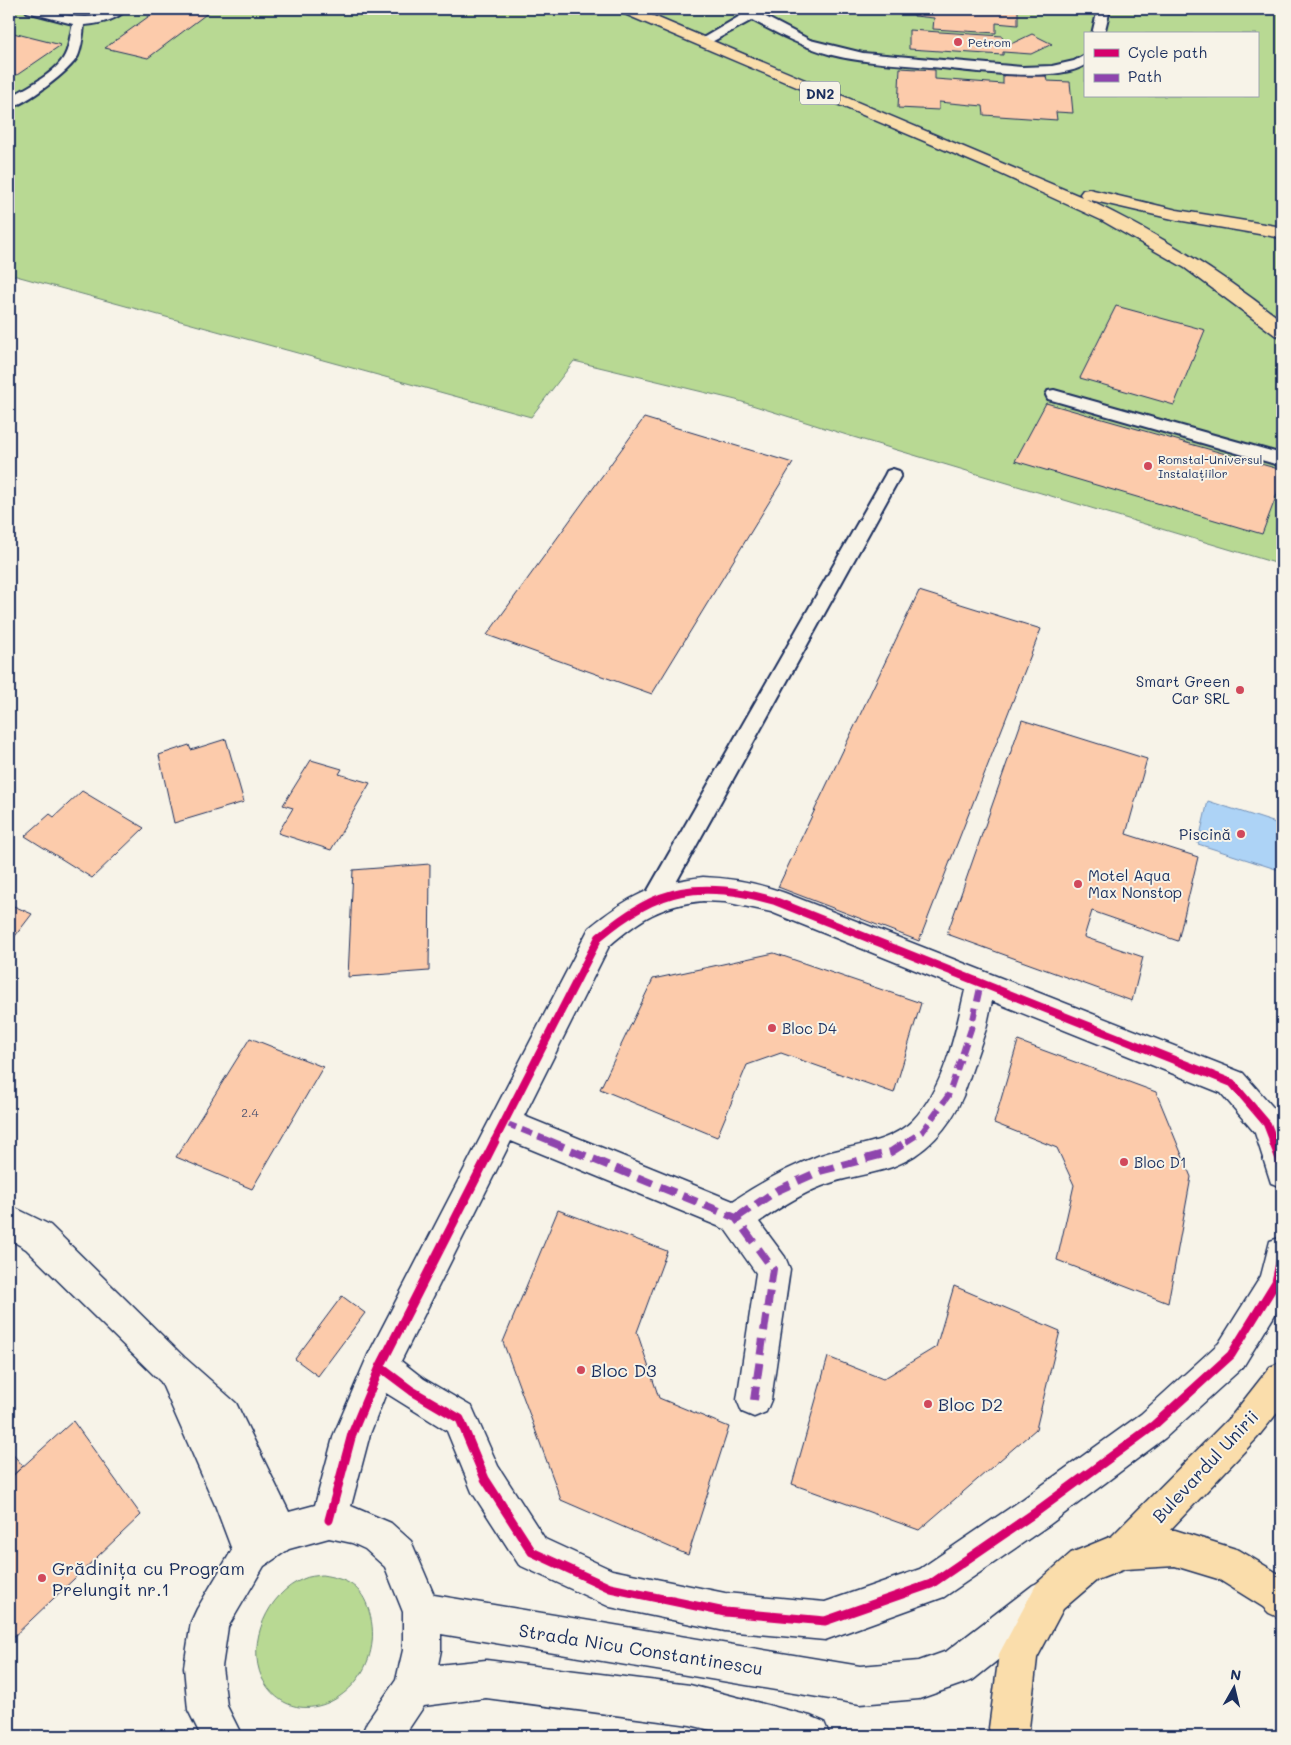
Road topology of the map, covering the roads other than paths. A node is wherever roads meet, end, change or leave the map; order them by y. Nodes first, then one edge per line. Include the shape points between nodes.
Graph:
1 (30, 9) edge
2 (120, 9) edge
3 (625, 9) edge
4 (1104, 9) edge
5 (755, 12) edge
6 (79, 22) junction
7 (1098, 32) edge
8 (702, 42) junction
9 (1084, 60) edge
10 (9, 104) edge
11 (1015, 174) junction
12 (1282, 232) edge
13 (1282, 331) edge
14 (1054, 395) dead end
15 (1282, 460) edge
16 (893, 475) dead end
17 (655, 898) junction
18 (981, 983) junction
19 (505, 1123) junction
20 (1282, 1172) edge
21 (736, 1218) junction
22 (9, 1221) edge
23 (1282, 1253) edge
24 (380, 1367) junction
25 (1282, 1379) edge
26 (754, 1400) dead end
27 (329, 1520) junction
28 (265, 1543) junction
29 (1125, 1550) junction
30 (1050, 1596) junction
31 (1282, 1600) edge
32 (422, 1612) junction
33 (413, 1688) junction
34 (212, 1727) edge
35 (381, 1736) edge
36 (810, 1736) edge
37 (1011, 1736) edge

1 - 6 lane
2 - 6 lane via 97,21
3 - 8 main road, DN2
4 - 7 lane
5 - 8 lane
5 - 9 lane via 806,43 863,58 1022,71 1052,70
6 - 10 lane via 74,49 62,69
8 - 11 main road, DN2
11 - 12 main road, DN2 via 1151,210
11 - 13 main road via 1119,223 1178,256 1230,290
14 - 15 lane
16 - 17 lane
17 - 18 street via 703,888 751,893
17 - 19 street via 634,908 599,937
18 - 20 street via 1232,1083 1267,1124
18 - 21 street via 971,1029 948,1096 923,1132 891,1152 820,1171 776,1191
19 - 21 street
19 - 24 street
21 - 26 street via 773,1269
22 - 28 street via 38,1237 172,1369 231,1500
23 - 24 street via 1276,1282 1231,1355 1153,1426 931,1584 825,1621 725,1612 610,1588 532,1552 484,1478 460,1419
24 - 27 street via 352,1434
25 - 29 main road, Bulevardul Unirii via 1246,1426
27 - 28 street
27 - 32 street via 355,1525 378,1536 398,1554
28 - 34 street via 210,1622 203,1667
29 - 30 main road via 1084,1566
29 - 31 main road via 1175,1548 1226,1563
30 - 32 street, Strada Nicu Constantinescu via 959,1666 919,1680 860,1685
30 - 37 main road via 1018,1654 1009,1728
32 - 33 street via 422,1650
33 - 35 street
33 - 36 street via 486,1679 690,1705

